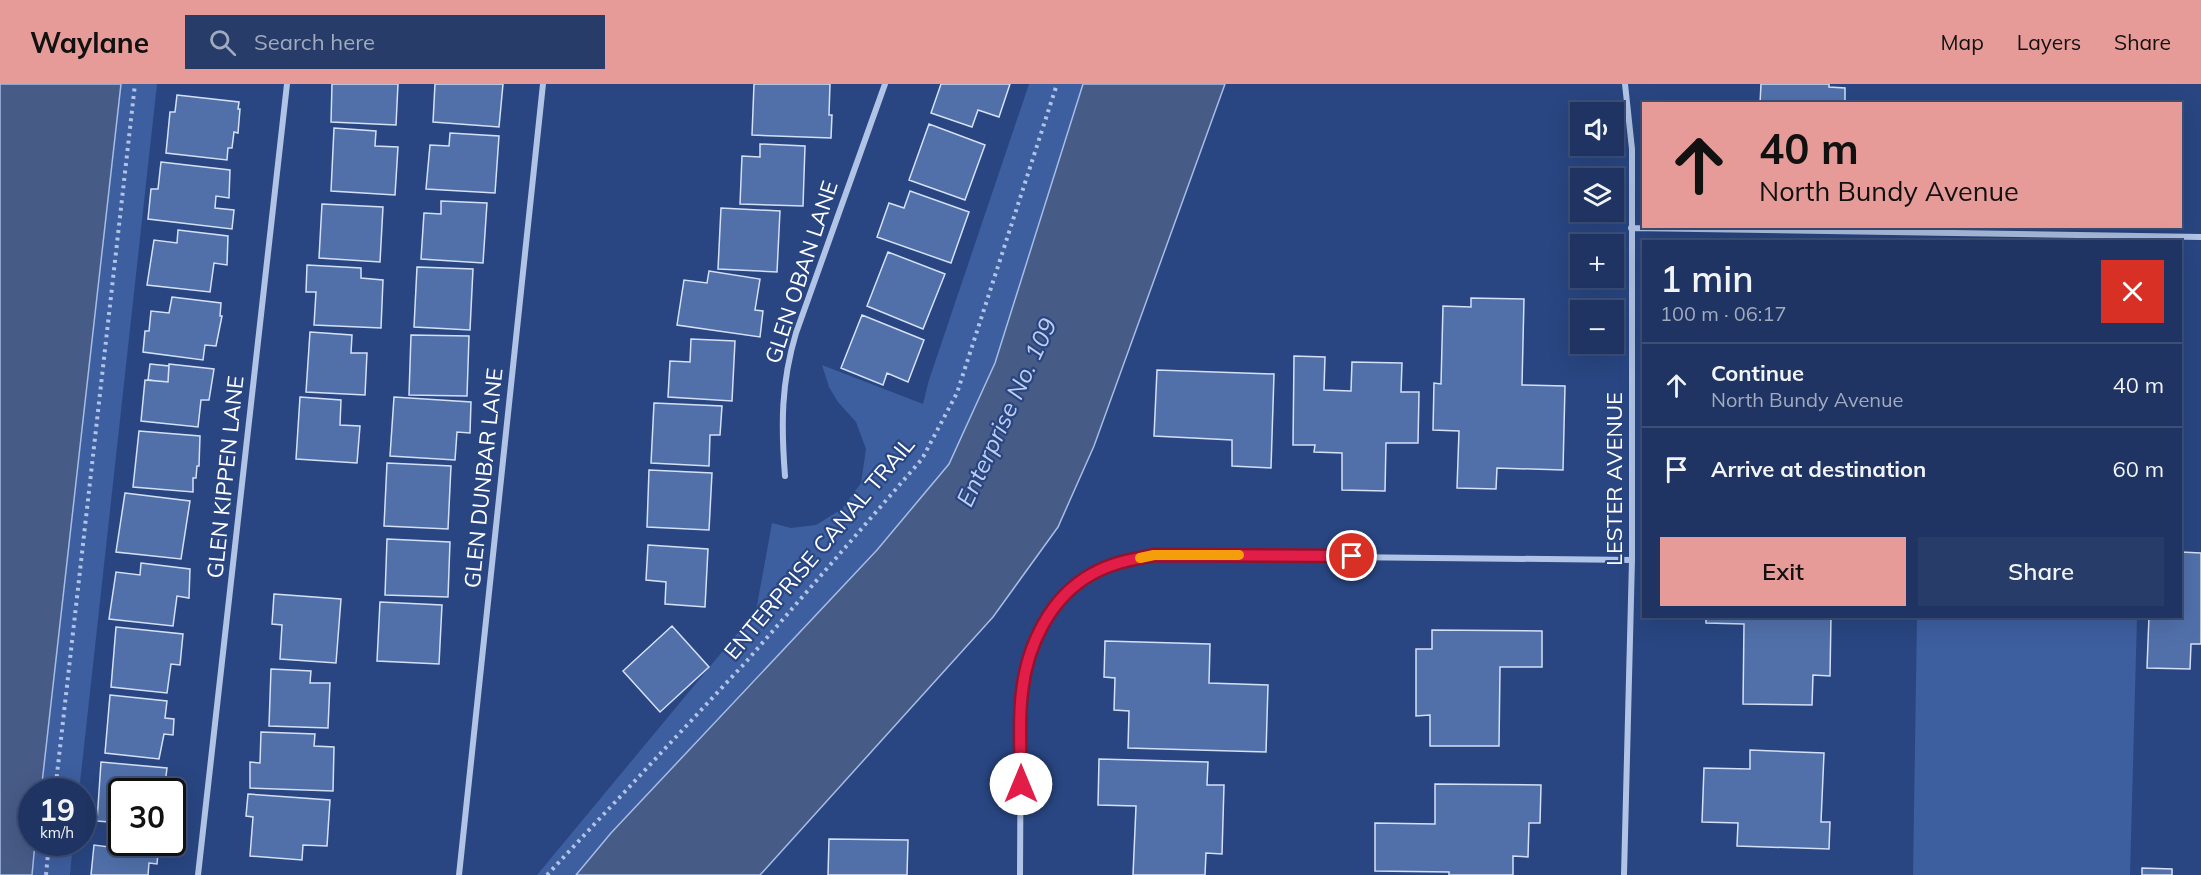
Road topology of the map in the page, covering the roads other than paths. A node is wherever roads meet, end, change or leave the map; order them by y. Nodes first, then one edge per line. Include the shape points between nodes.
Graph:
1 (287, 84) edge
2 (543, 84) edge
3 (885, 84) edge
4 (1625, 84) edge
5 (1631, 228) junction
6 (2201, 237) edge
7 (785, 476) dead end
8 (1632, 560) junction
9 (198, 875) edge
10 (459, 875) edge
11 (1020, 875) edge
12 (1624, 875) edge

1 - 9 street, GLEN KIPPEN LANE
2 - 10 street, GLEN DUNBAR LANE
3 - 7 street, GLEN OBAN LANE via 787,362 782,396
4 - 5 street, LESTER AVENUE via 1632,148
5 - 6 street
5 - 8 street, LESTER AVENUE
8 - 11 street via 1154,555 1092,573 1051,612 1037,635 1027,666 1022,693
8 - 12 street, LESTER AVENUE

